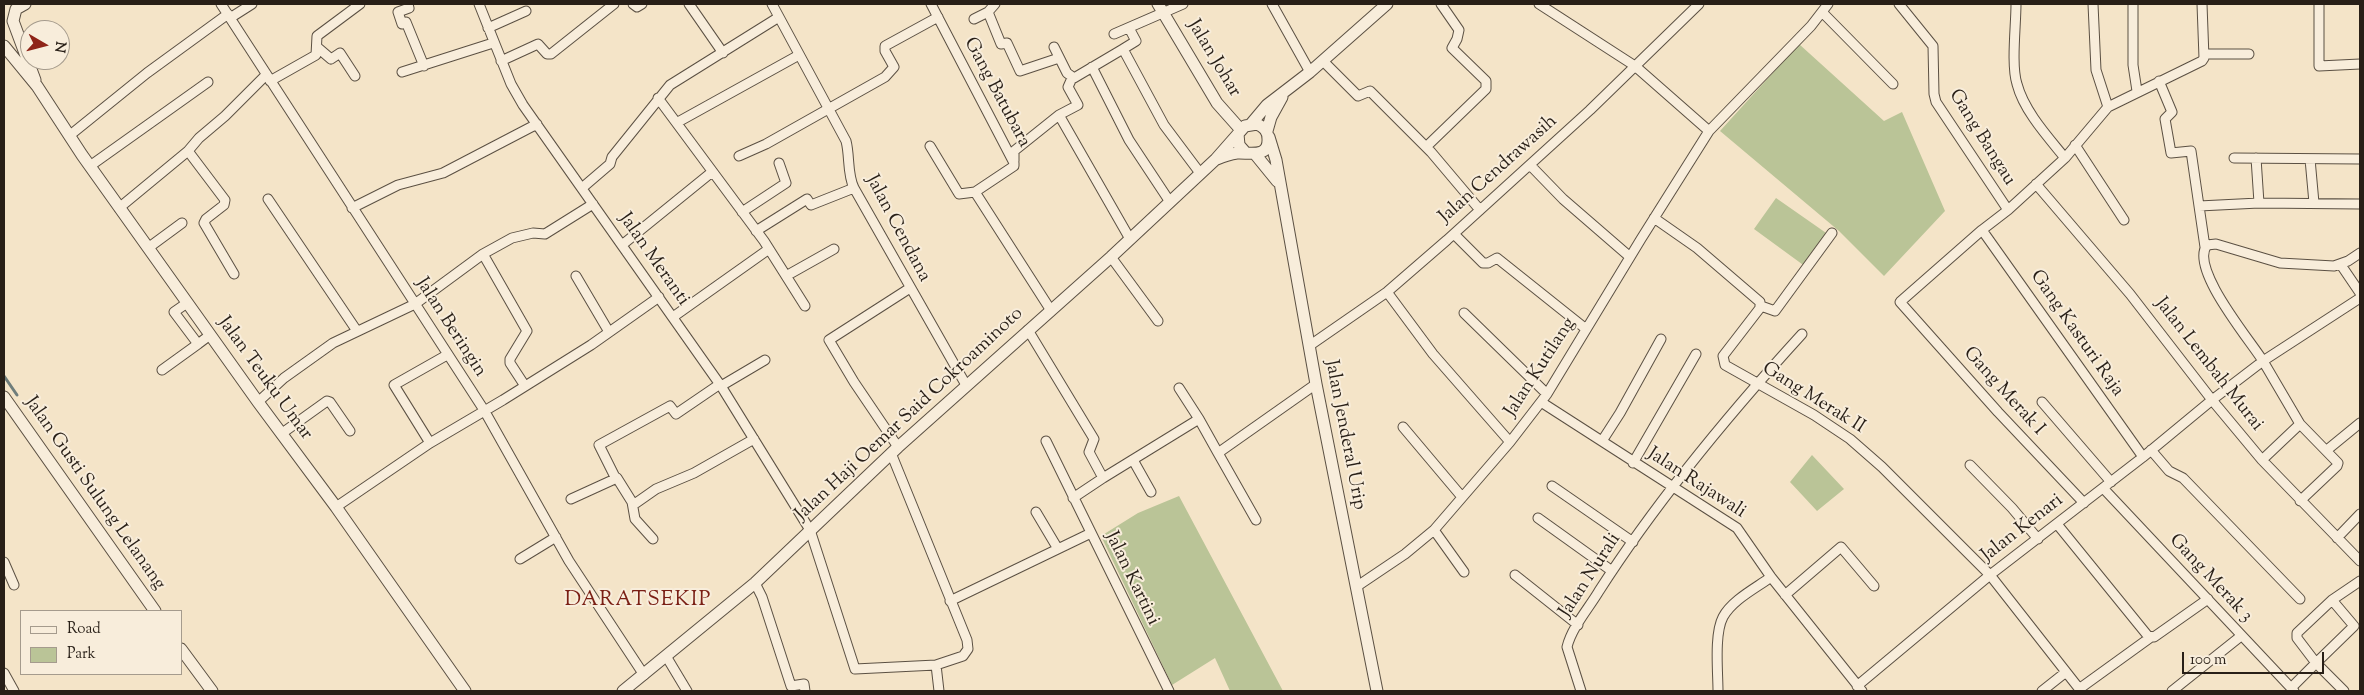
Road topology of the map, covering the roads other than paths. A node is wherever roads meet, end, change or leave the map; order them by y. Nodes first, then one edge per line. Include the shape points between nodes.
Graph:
1 (25, 4) edge
2 (221, 4) edge
3 (252, 4) edge
4 (360, 4) edge
5 (408, 4) edge
6 (479, 4) edge
7 (614, 4) edge
8 (632, 4) edge
9 (642, 4) edge
10 (690, 4) edge
11 (772, 4) edge
12 (931, 4) edge
13 (995, 4) edge
14 (1183, 4) edge
15 (1272, 4) edge
16 (1441, 4) edge
17 (1539, 4) edge
18 (1699, 4) edge
19 (1828, 4) edge
20 (1899, 4) edge
21 (2016, 4) edge
22 (2094, 4) edge
23 (2133, 4) edge
24 (2202, 4) edge
25 (2318, 4) edge
26 (1384, 5) edge
27 (1161, 8) edge
28 (526, 11) dead end
29 (988, 12) junction
30 (1822, 12) junction
31 (229, 16) junction
32 (779, 17) junction
33 (938, 17) junction
34 (974, 19) dead end
35 (488, 28) junction
36 (1129, 28) junction
37 (1114, 34) dead end
38 (494, 43) junction
39 (4, 46) edge
40 (317, 47) junction
41 (1054, 47) dead end
42 (1123, 49) junction
43 (723, 53) junction
44 (2249, 54) dead end
45 (799, 55) junction
46 (1059, 58) junction
47 (2203, 58) junction
48 (500, 61) junction
49 (1323, 61) junction
50 (2360, 64) edge
51 (424, 66) junction
52 (1634, 66) junction
53 (1092, 67) junction
54 (402, 72) dead end
55 (1310, 72) junction
56 (356, 76) dead end
57 (268, 78) junction
58 (1072, 78) junction
59 (2159, 81) junction
60 (208, 82) dead end
61 (1893, 84) dead end
62 (37, 86) junction
63 (2137, 91) junction
64 (1284, 93) junction
65 (658, 98) junction
66 (2108, 107) junction
67 (828, 108) junction
68 (1059, 116) junction
69 (678, 122) junction
70 (536, 124) junction
71 (1251, 124) junction
72 (1709, 131) junction
73 (1240, 132) junction
74 (1268, 134) junction
75 (69, 136) junction
76 (2075, 145) junction
77 (930, 146) dead end
78 (1426, 147) junction
79 (188, 151) junction
80 (1251, 153) junction
81 (739, 156) dead end
82 (2065, 158) junction
83 (2234, 158) dead end
84 (2256, 158) junction
85 (1216, 159) junction
86 (2310, 159) junction
87 (2360, 159) edge
88 (1014, 163) junction
89 (1530, 165) junction
90 (90, 166) junction
91 (783, 166) dead end
92 (712, 172) junction
93 (1200, 173) junction
94 (1280, 184) junction
95 (2036, 184) junction
96 (582, 188) junction
97 (854, 188) junction
98 (975, 192) junction
99 (268, 199) dead end
100 (1170, 202) junction
101 (2314, 203) junction
102 (593, 204) junction
103 (2258, 204) junction
104 (2360, 204) edge
105 (2198, 206) junction
106 (119, 208) junction
107 (352, 208) junction
108 (1480, 210) junction
109 (2008, 210) junction
110 (742, 212) junction
111 (1654, 218) junction
112 (2124, 220) dead end
113 (182, 223) dead end
114 (1982, 230) junction
115 (756, 231) junction
116 (1832, 233) dead end
117 (1454, 234) junction
118 (1130, 239) junction
119 (622, 245) junction
120 (2205, 247) junction
121 (148, 248) junction
122 (769, 249) junction
123 (834, 249) dead end
124 (2360, 253) edge
125 (483, 254) junction
126 (1630, 257) junction
127 (1111, 258) junction
128 (2341, 265) junction
129 (234, 274) dead end
130 (576, 276) dead end
131 (786, 276) junction
132 (910, 288) junction
133 (1387, 292) junction
134 (2360, 293) edge
135 (659, 298) junction
136 (2360, 298) edge
137 (187, 302) junction
138 (415, 304) junction
139 (805, 306) dead end
140 (1761, 306) junction
141 (1050, 309) junction
142 (1464, 313) dead end
143 (673, 316) junction
144 (1158, 321) dead end
145 (1028, 330) junction
146 (1586, 330) junction
147 (357, 331) junction
148 (609, 332) junction
149 (1802, 334) dead end
150 (210, 335) junction
151 (1661, 339) dead end
152 (198, 344) junction
153 (1309, 346) junction
154 (1696, 354) dead end
155 (447, 355) junction
156 (765, 360) dead end
157 (2264, 361) junction
158 (162, 370) dead end
159 (1316, 384) junction
160 (1757, 384) junction
161 (721, 385) junction
162 (966, 385) junction
163 (525, 386) junction
164 (1179, 388) dead end
165 (1547, 394) junction
166 (4, 397) edge
167 (2212, 400) junction
168 (258, 402) junction
169 (1541, 402) junction
170 (2042, 402) dead end
171 (484, 410) junction
172 (1199, 419) junction
173 (2360, 423) edge
174 (2300, 424) junction
175 (1403, 426) dead end
176 (350, 431) dead end
177 (281, 434) junction
178 (754, 439) junction
179 (1046, 441) dead end
180 (1602, 441) junction
181 (1510, 442) junction
182 (430, 443) junction
183 (894, 450) junction
184 (2152, 450) junction
185 (2327, 450) junction
186 (1218, 453) junction
187 (2143, 457) junction
188 (1133, 460) junction
189 (2262, 460) junction
190 (1633, 463) junction
191 (1970, 465) dead end
192 (616, 478) junction
193 (1104, 478) junction
194 (2111, 482) junction
195 (1552, 486) dead end
196 (1673, 487) junction
197 (2102, 488) junction
198 (1151, 492) dead end
199 (1462, 496) junction
200 (1073, 498) junction
201 (571, 499) dead end
202 (2300, 500) junction
203 (632, 502) junction
204 (2084, 503) junction
205 (336, 507) junction
206 (1036, 512) dead end
207 (2360, 514) edge
208 (1538, 518) dead end
209 (1256, 520) dead end
210 (2057, 524) junction
211 (810, 530) junction
212 (1434, 530) junction
213 (1091, 533) junction
214 (556, 538) junction
215 (2337, 538) junction
216 (654, 539) dead end
217 (2038, 539) junction
218 (1633, 542) junction
219 (1058, 549) junction
220 (520, 559) dead end
221 (2360, 561) edge
222 (4, 562) edge
223 (1612, 571) junction
224 (1464, 572) dead end
225 (1515, 575) dead end
226 (1990, 575) junction
227 (1771, 577) junction
228 (2360, 581) edge
229 (755, 583) junction
230 (14, 585) dead end
231 (1356, 586) junction
232 (1874, 586) dead end
233 (1785, 595) junction
234 (2208, 599) junction
235 (2300, 599) dead end
236 (2332, 600) junction
237 (950, 601) junction
238 (154, 610) edge
239 (1578, 625) junction
240 (2357, 630) edge
241 (2241, 636) junction
242 (2151, 637) junction
243 (182, 650) edge
244 (666, 656) junction
245 (2316, 662) junction
246 (936, 666) junction
247 (4, 672) edge
248 (2066, 672) junction
249 (644, 675) junction
250 (1860, 688) edge
251 (626, 690) edge
252 (2080, 690) edge
253 (2292, 690) edge
254 (14, 691) edge
255 (212, 691) edge
256 (465, 691) edge
257 (687, 691) edge
258 (805, 691) edge
259 (939, 691) edge
260 (1169, 691) edge
261 (1377, 691) edge
262 (1583, 691) edge
263 (1718, 691) edge
264 (2042, 691) edge
265 (2172, 691) edge
266 (2344, 691) edge

1 - 62 street, Jalan Teuku Umar via 16,9 13,21
2 - 31 street, Jalan Beringin
3 - 31 street
4 - 40 street via 317,36
5 - 51 street via 409,8 398,12 402,24 406,22
6 - 35 street, Jalan Meranti
7 - 48 street via 551,54 538,44
8 - 9 street via 637,7
10 - 43 street
11 - 32 street, Jalan Cendana
12 - 33 street, Gang Batubara
13 - 29 street
14 - 27 street
15 - 55 street
16 - 78 street via 1460,30 1452,48 1486,82 1486,89
17 - 52 street
18 - 52 street, Jalan Cendrawasih
19 - 30 street, Jalan Kutilang
20 - 109 street, Gang Bangau via 1933,46 1936,102
21 - 82 street via 2017,87 2028,108
22 - 66 street via 2096,70
23 - 63 street via 2133,65
24 - 47 street
25 - 50 street via 2320,66
26 - 49 street
27 - 36 street
27 - 73 street, Jalan Johar via 1217,104
28 - 35 street
29 - 34 street
29 - 46 street via 1001,44 1007,43 1020,71
30 - 61 street
30 - 72 street, Jalan Kutilang
31 - 57 street, Jalan Beringin
31 - 75 street via 148,72
32 - 43 street
32 - 45 street, Jalan Cendana
33 - 67 street via 885,46 894,67 885,78
33 - 88 street, Gang Batubara
35 - 38 street, Jalan Meranti
36 - 37 street
36 - 42 street via 1136,41
38 - 48 street, Jalan Meranti
38 - 51 street
39 - 62 street, Jalan Teuku Umar
40 - 56 street via 331,58 340,53
40 - 57 street via 316,55
41 - 46 street
42 - 53 street
42 - 93 street via 1164,125
43 - 65 street via 670,85
44 - 47 street
45 - 67 street, Jalan Cendana
45 - 69 street
46 - 58 street
47 - 59 street
48 - 70 street, Jalan Meranti
49 - 55 street
49 - 78 street via 1358,96 1370,91
51 - 54 street
52 - 72 street
52 - 89 street, Jalan Cendrawasih
53 - 58 street
53 - 100 street via 1129,140
55 - 64 street
57 - 79 street
57 - 107 street, Jalan Beringin
58 - 68 street via 1068,87 1078,105
59 - 63 street
59 - 105 street via 2172,112 2164,119 2171,153 2191,151
60 - 90 street
62 - 75 street, Jalan Teuku Umar
63 - 66 street
64 - 71 street via 1267,105
64 - 74 street via 1271,118
65 - 69 street
65 - 96 street via 612,157 611,163
66 - 76 street
67 - 81 street
67 - 97 street, Jalan Cendana via 846,141
68 - 88 street via 1014,151
68 - 118 street
69 - 92 street
70 - 96 street, Jalan Meranti
70 - 107 street via 443,173 398,185
71 - 73 street
71 - 74 street via 1257,124
72 - 111 street, Jalan Kutilang
73 - 80 street via 1239,145
73 - 85 street, Jalan Haji Oemar Said Cokroaminoto
74 - 80 street via 1265,148
74 - 94 street, Jalan Jenderal Urip
75 - 90 street, Jalan Teuku Umar
76 - 82 street
76 - 112 street
77 - 98 street via 960,194
78 - 108 street
79 - 106 street
79 - 129 street via 225,200 224,205 204,223
80 - 85 street
80 - 94 street
82 - 95 street
83 - 84 street
84 - 86 street
84 - 103 street
85 - 93 street, Jalan Haji Oemar Said Cokroaminoto
86 - 87 street
86 - 101 street
88 - 98 street, Gang Batubara
89 - 108 street, Jalan Cendrawasih
89 - 126 street
90 - 106 street, Jalan Teuku Umar
91 - 110 street via 786,183
92 - 110 street
92 - 119 street
93 - 100 street, Jalan Haji Oemar Said Cokroaminoto
94 - 153 street, Jalan Jenderal Urip
95 - 109 street
95 - 167 street, Jalan Lembah Murai via 2130,294
96 - 102 street, Jalan Meranti
97 - 115 street via 811,205 808,200
97 - 132 street, Jalan Cendana
98 - 141 street
99 - 147 street
100 - 118 street, Jalan Haji Oemar Said Cokroaminoto
101 - 103 street
101 - 104 street
102 - 119 street, Jalan Meranti
102 - 125 street via 545,234 512,238
103 - 105 street
105 - 120 street
106 - 121 street, Jalan Teuku Umar
107 - 138 street, Jalan Beringin
108 - 117 street, Jalan Cendrawasih
109 - 114 street
110 - 115 street
111 - 126 street, Jalan Kutilang
111 - 140 street via 1760,300
113 - 121 street
114 - 187 street, Gang Kasturi Raja
114 - 204 street, Gang Merak I via 1900,302
115 - 122 street
116 - 140 street via 1775,311
117 - 133 street, Jalan Cendrawasih
117 - 146 street via 1483,263 1497,258
118 - 127 street, Jalan Haji Oemar Said Cokroaminoto
119 - 135 street, Jalan Meranti
120 - 128 street via 2216,244 2280,263
120 - 157 street via 2205,263 2213,288
121 - 137 street, Jalan Teuku Umar
122 - 131 street
122 - 143 street
123 - 131 street
124 - 128 street
125 - 138 street
125 - 163 street via 527,330 510,359
126 - 146 street, Jalan Kutilang
127 - 141 street, Jalan Haji Oemar Said Cokroaminoto
127 - 144 street
128 - 134 street
130 - 148 street
131 - 139 street
132 - 162 street, Jalan Cendana
132 - 183 street via 829,340
133 - 153 street, Jalan Cendrawasih
133 - 181 street via 1434,354
135 - 143 street, Jalan Meranti
135 - 148 street
136 - 157 street, Jalan Kenari
137 - 150 street, Jalan Teuku Umar
137 - 152 street via 174,312
138 - 147 street
138 - 155 street, Jalan Beringin
140 - 160 street, Gang Merak II via 1722,358 1725,365
141 - 145 street, Jalan Haji Oemar Said Cokroaminoto
142 - 165 street
143 - 161 street, Jalan Meranti
145 - 162 street, Jalan Haji Oemar Said Cokroaminoto
145 - 193 street via 1093,437 1089,452
146 - 165 street, Jalan Kutilang
147 - 168 street via 310,358
148 - 163 street
149 - 160 street, Jalan Nurali
150 - 152 street
150 - 168 street, Jalan Teuku Umar
151 - 180 street
152 - 158 street
153 - 159 street, Jalan Jenderal Urip
154 - 190 street
155 - 171 street, Jalan Beringin
155 - 182 street via 393,385
156 - 161 street
157 - 167 street, Jalan Kenari
157 - 174 street
159 - 186 street
159 - 231 street, Jalan Jenderal Urip
160 - 196 street, Jalan Nurali
160 - 226 street, Gang Merak II via 1850,439 1917,500
161 - 178 street, Jalan Meranti
161 - 192 street via 676,414 670,406 599,445
162 - 183 street, Jalan Haji Oemar Said Cokroaminoto
163 - 171 street
164 - 172 street
165 - 169 street, Jalan Kutilang
166 - 238 street, Jalan Gusti Sulung Lelanang
167 - 184 street, Jalan Kenari
167 - 189 street, Jalan Lembah Murai
168 - 177 street, Jalan Teuku Umar
169 - 180 street, Jalan Rajawali
169 - 181 street, Jalan Kutilang
170 - 194 street
171 - 182 street
171 - 214 street, Jalan Beringin
172 - 186 street
172 - 188 street
173 - 185 street
174 - 185 street
174 - 189 street
175 - 199 street
176 - 177 street via 327,401
177 - 205 street, Jalan Teuku Umar
178 - 203 street via 694,473 656,489 636,503
178 - 211 street, Jalan Meranti
179 - 200 street, Jalan Kartini
180 - 190 street, Jalan Rajawali
181 - 199 street, Jalan Kutilang
182 - 205 street
183 - 211 street, Jalan Haji Oemar Said Cokroaminoto
183 - 237 street
184 - 187 street, Jalan Kenari
184 - 235 street via 2169,471 2183,478
185 - 202 street via 2337,466
186 - 209 street
187 - 194 street, Jalan Kenari
188 - 193 street
188 - 198 street
189 - 202 street, Jalan Lembah Murai
190 - 196 street, Jalan Rajawali
191 - 217 street
192 - 201 street
192 - 203 street
193 - 200 street
194 - 197 street, Jalan Kenari
195 - 218 street
196 - 218 street, Jalan Nurali
196 - 227 street, Jalan Rajawali via 1737,528
197 - 204 street, Jalan Kenari
197 - 234 street, Gang Merak 3
199 - 212 street, Jalan Kutilang
200 - 213 street, Jalan Kartini
202 - 215 street, Jalan Lembah Murai
203 - 216 street via 635,519
204 - 210 street, Jalan Kenari
205 - 256 street, Jalan Teuku Umar
206 - 219 street
207 - 215 street
208 - 223 street
210 - 217 street, Jalan Kenari
210 - 242 street
211 - 229 street, Jalan Haji Oemar Said Cokroaminoto
211 - 246 street, Jalan Meranti via 855,670
212 - 224 street
212 - 231 street, Jalan Kutilang via 1405,554
213 - 219 street
213 - 260 street, Jalan Kartini
214 - 220 street
214 - 249 street, Jalan Beringin
215 - 221 street, Jalan Lembah Murai
217 - 226 street, Jalan Kenari
218 - 223 street, Jalan Nurali
219 - 237 street
222 - 230 street
223 - 239 street, Jalan Nurali
225 - 239 street
226 - 248 street, Gang Merak II
226 - 250 street, Jalan Kenari
227 - 233 street, Jalan Rajawali
227 - 263 street via 1734,605 1722,619
228 - 236 street
229 - 244 street, Jalan Haji Oemar Said Cokroaminoto
229 - 258 street via 791,686 804,684
231 - 261 street, Jalan Jenderal Urip
232 - 233 street via 1841,547
233 - 250 street, Jalan Rajawali
234 - 241 street, Gang Merak 3
234 - 242 street
236 - 240 street
236 - 245 street via 2297,634
237 - 246 street via 968,650 962,656
239 - 262 street, Jalan Nurali via 1567,647
240 - 245 street
241 - 253 street, Gang Merak 3
241 - 265 street
242 - 252 street
243 - 255 street
244 - 249 street, Jalan Haji Oemar Said Cokroaminoto
244 - 257 street
245 - 253 street
245 - 266 street
246 - 259 street
247 - 254 street
248 - 252 street, Gang Merak II
248 - 264 street
249 - 251 street, Jalan Haji Oemar Said Cokroaminoto

